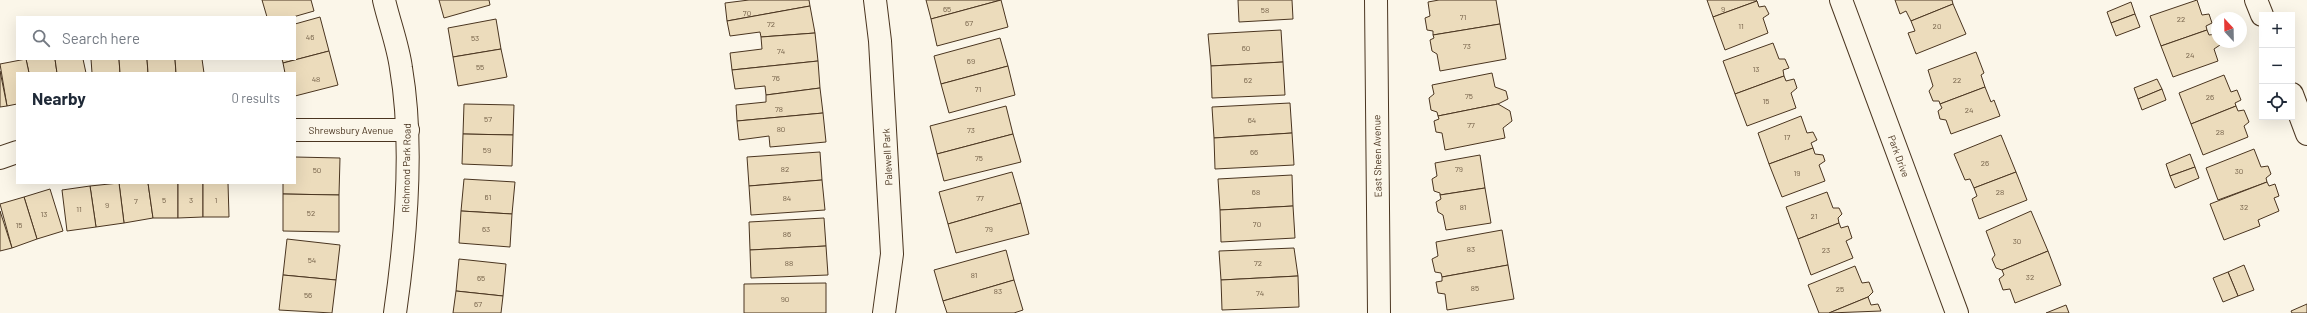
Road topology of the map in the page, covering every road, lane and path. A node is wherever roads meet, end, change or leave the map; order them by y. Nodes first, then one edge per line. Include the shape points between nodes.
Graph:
1 (384, 0) edge
2 (875, 0) edge
3 (1376, 0) edge
4 (1841, 0) edge
5 (2256, 0) edge
6 (2261, 12) edge
7 (2295, 102) edge
8 (296, 130) edge
9 (408, 130) junction
10 (2307, 134) edge
11 (16, 152) edge
12 (0, 158) edge
13 (395, 313) edge
14 (884, 313) edge
15 (1379, 313) edge
16 (1957, 313) edge

1 - 9 street, Richmond Park Road via 401,67
2 - 14 street, Palewell Park via 880,41 892,254
3 - 15 street, East Sheen Avenue
4 - 16 street, Park Drive
5 - 6 street
7 - 10 street
8 - 9 street, Shrewsbury Avenue
9 - 13 street, Richmond Park Road via 404,252
11 - 12 street

